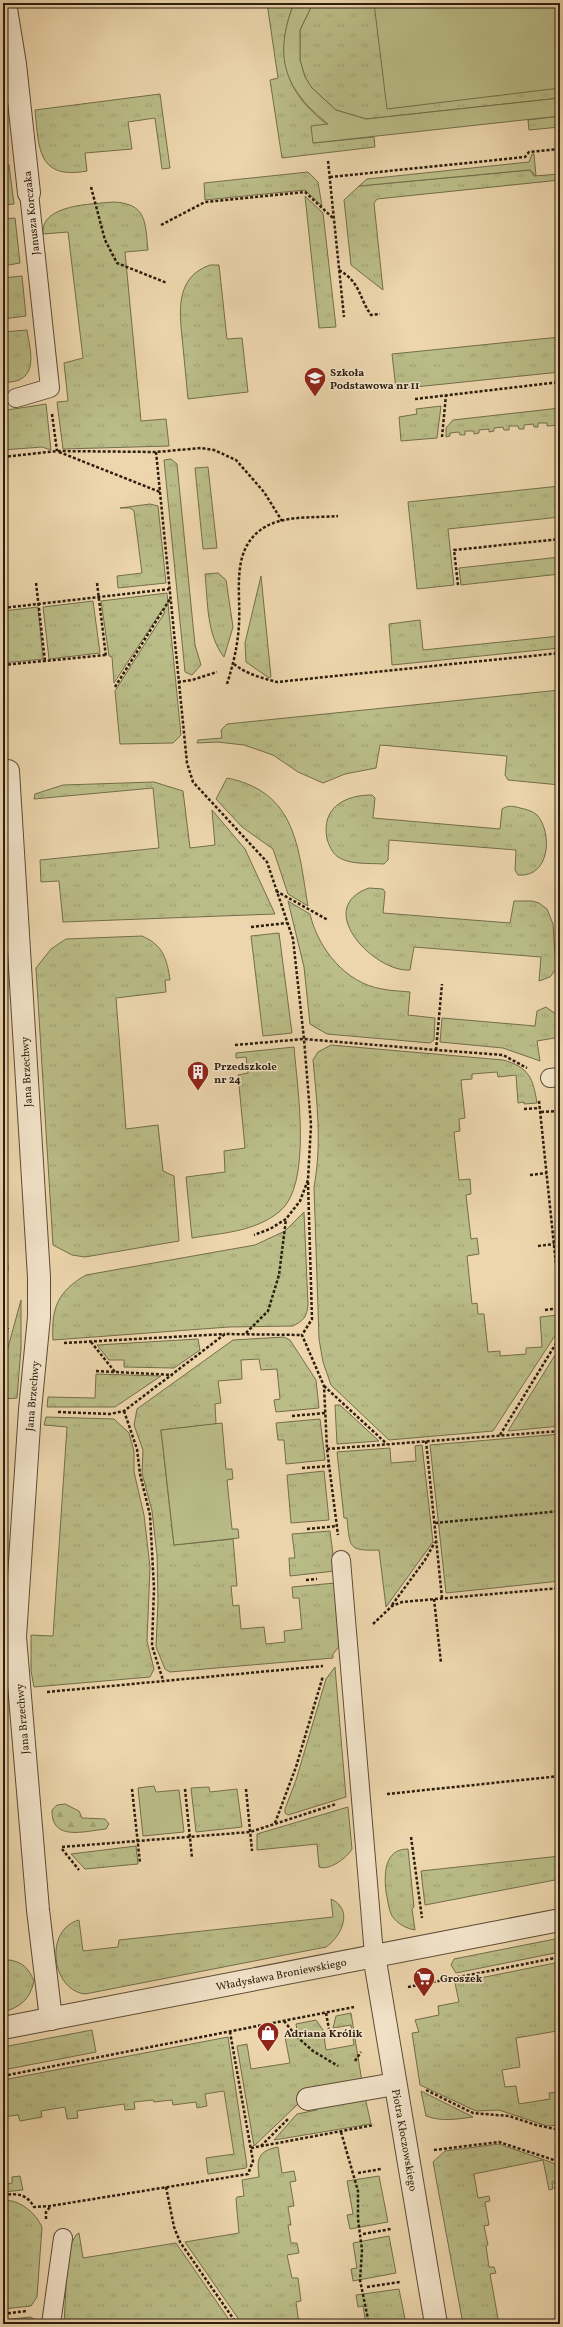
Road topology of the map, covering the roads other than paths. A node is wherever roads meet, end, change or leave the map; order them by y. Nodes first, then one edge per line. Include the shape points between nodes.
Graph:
1 (5, 3) edge
2 (29, 193) joint
3 (16, 398) dead end
4 (8, 771) dead end
5 (340, 1560) dead end
6 (560, 1920) edge
7 (374, 1956) junction
8 (51, 2019) junction
9 (3, 2028) edge
10 (395, 2084) junction
11 (308, 2099) road end
12 (63, 2238) dead end
13 (51, 2324) edge
14 (436, 2324) edge

1 - 2 street, Janusza Korczaka via 15,64
2 - 3 lane, Janusza Korczaka via 50,388
4 - 8 street, Jana Brzechwy via 39,1277 39,1318 30,1410 15,1637 38,1910
5 - 7 lane
6 - 7 street, Władysława Broniewskiego
7 - 8 street, Władysława Broniewskiego
7 - 10 street, Piotra Kłoczowskiego
8 - 9 street, Władysława Broniewskiego
10 - 11 street
10 - 14 street, Piotra Kłoczowskiego
12 - 13 lane

